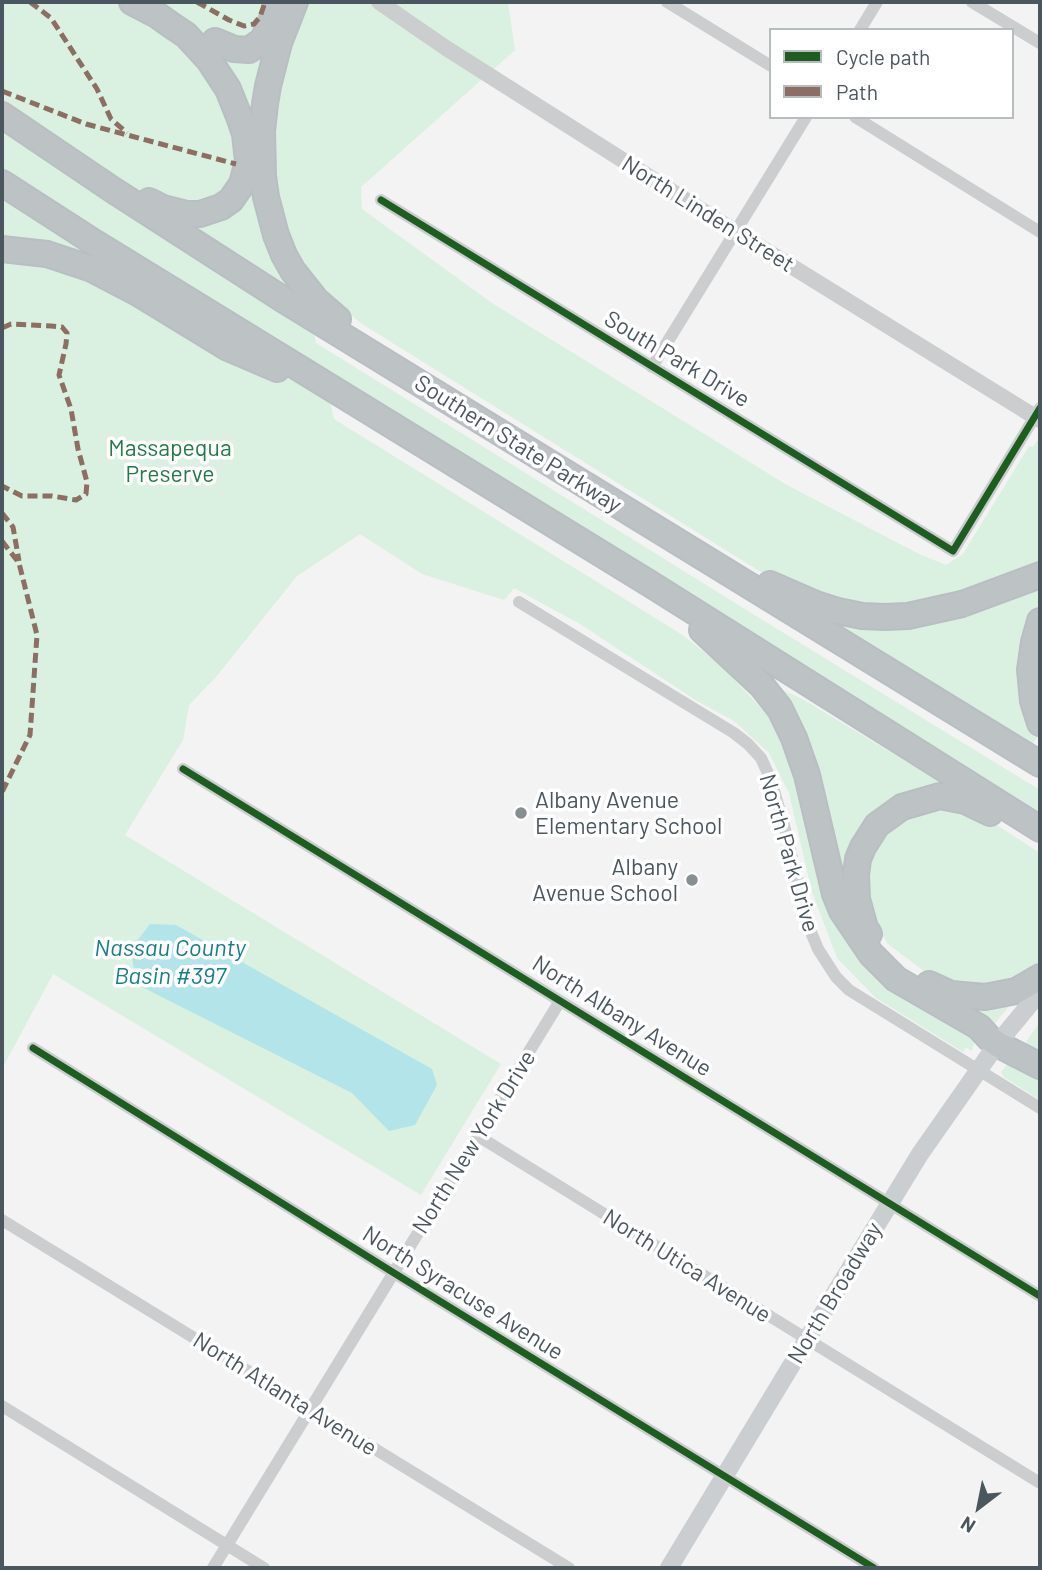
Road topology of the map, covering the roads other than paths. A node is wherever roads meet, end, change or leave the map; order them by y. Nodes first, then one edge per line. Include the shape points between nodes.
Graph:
1 (132, 2) edge
2 (167, 2) edge
3 (280, 2) edge
4 (295, 2) edge
5 (379, 2) edge
6 (667, 2) edge
7 (877, 2) edge
8 (972, 2) edge
9 (861, 28) edge
10 (215, 41) junction
11 (1040, 44) edge
12 (769, 65) edge
13 (2, 114) edge
14 (805, 119) edge
15 (858, 119) edge
16 (262, 131) junction
17 (2, 183) edge
18 (381, 200) dead end
19 (736, 232) junction
20 (1040, 232) edge
21 (2, 249) edge
22 (652, 367) junction
23 (353, 401) junction
24 (1038, 415) edge
25 (519, 445) junction
26 (685, 547) junction
27 (1040, 575) edge
28 (652, 585) junction
29 (519, 602) dead end
30 (1040, 621) edge
31 (1040, 723) edge
32 (1040, 764) edge
33 (183, 769) dead end
34 (1040, 829) edge
35 (1040, 837) edge
36 (1040, 977) edge
37 (1040, 992) edge
38 (560, 1001) junction
39 (997, 1044) junction
40 (33, 1048) dead end
41 (1040, 1066) edge
42 (979, 1070) junction
43 (1040, 1108) edge
44 (478, 1136) junction
45 (890, 1204) junction
46 (2, 1220) edge
47 (394, 1273) junction
48 (1040, 1296) edge
49 (807, 1340) junction
50 (2, 1406) edge
51 (310, 1410) junction
52 (724, 1476) junction
53 (1040, 1483) edge
54 (227, 1546) junction
55 (213, 1568) edge
56 (264, 1568) edge
57 (569, 1568) edge
58 (669, 1568) edge
59 (874, 1568) edge

1 - 13 highway via 186,36 228,89 243,126 248,161 243,184 231,200 200,214 163,208
2 - 10 highway
3 - 10 highway via 267,33 249,50
4 - 16 highway via 273,64
5 - 19 street, North Linden Street
6 - 12 street
7 - 9 street
8 - 11 street
10 - 16 highway via 247,91
13 - 25 highway, Southern State Parkway via 156,218
14 - 19 street
15 - 20 street
16 - 25 highway via 270,216 284,255 304,286 344,324
17 - 23 highway
18 - 22 street, South Park Drive
19 - 22 street
19 - 24 street, North Linden Street
21 - 23 highway via 47,254 92,269 228,348
22 - 24 street, South Park Drive via 953,551
23 - 28 highway
25 - 26 highway, Southern State Parkway
26 - 27 highway via 816,604 862,616 908,615 962,604
26 - 32 highway, Southern State Parkway
28 - 34 highway
28 - 39 highway via 762,686 780,709 807,775 835,894 872,954 896,979 979,1027
29 - 42 street, North Park Drive via 748,744 771,780 808,925 836,977 849,990
30 - 31 highway via 1030,670
33 - 38 street, North Albany Avenue
35 - 36 highway via 965,801 940,796 902,807 877,825 863,847 856,875 864,928 900,967 924,981 951,994 985,997 1016,991
37 - 39 main road, North Broadway
38 - 44 street, North New York Drive
38 - 45 street, North Albany Avenue
39 - 41 highway
39 - 42 main road, North Broadway
40 - 47 street, North Syracuse Avenue
42 - 43 street, North Park Drive
42 - 45 main road, North Broadway
44 - 47 street, North New York Drive
44 - 49 street, North Utica Avenue
45 - 48 street, North Albany Avenue
45 - 49 main road, North Broadway
46 - 51 street, North Atlanta Avenue
47 - 51 street, North New York Drive
47 - 52 street, North Syracuse Avenue
49 - 52 main road, North Broadway
49 - 53 street, North Utica Avenue
50 - 54 street
51 - 54 street, North New York Drive
51 - 57 street, North Atlanta Avenue
52 - 58 main road, North Broadway
52 - 59 street, North Syracuse Avenue
54 - 55 street, North New York Drive
54 - 56 street

